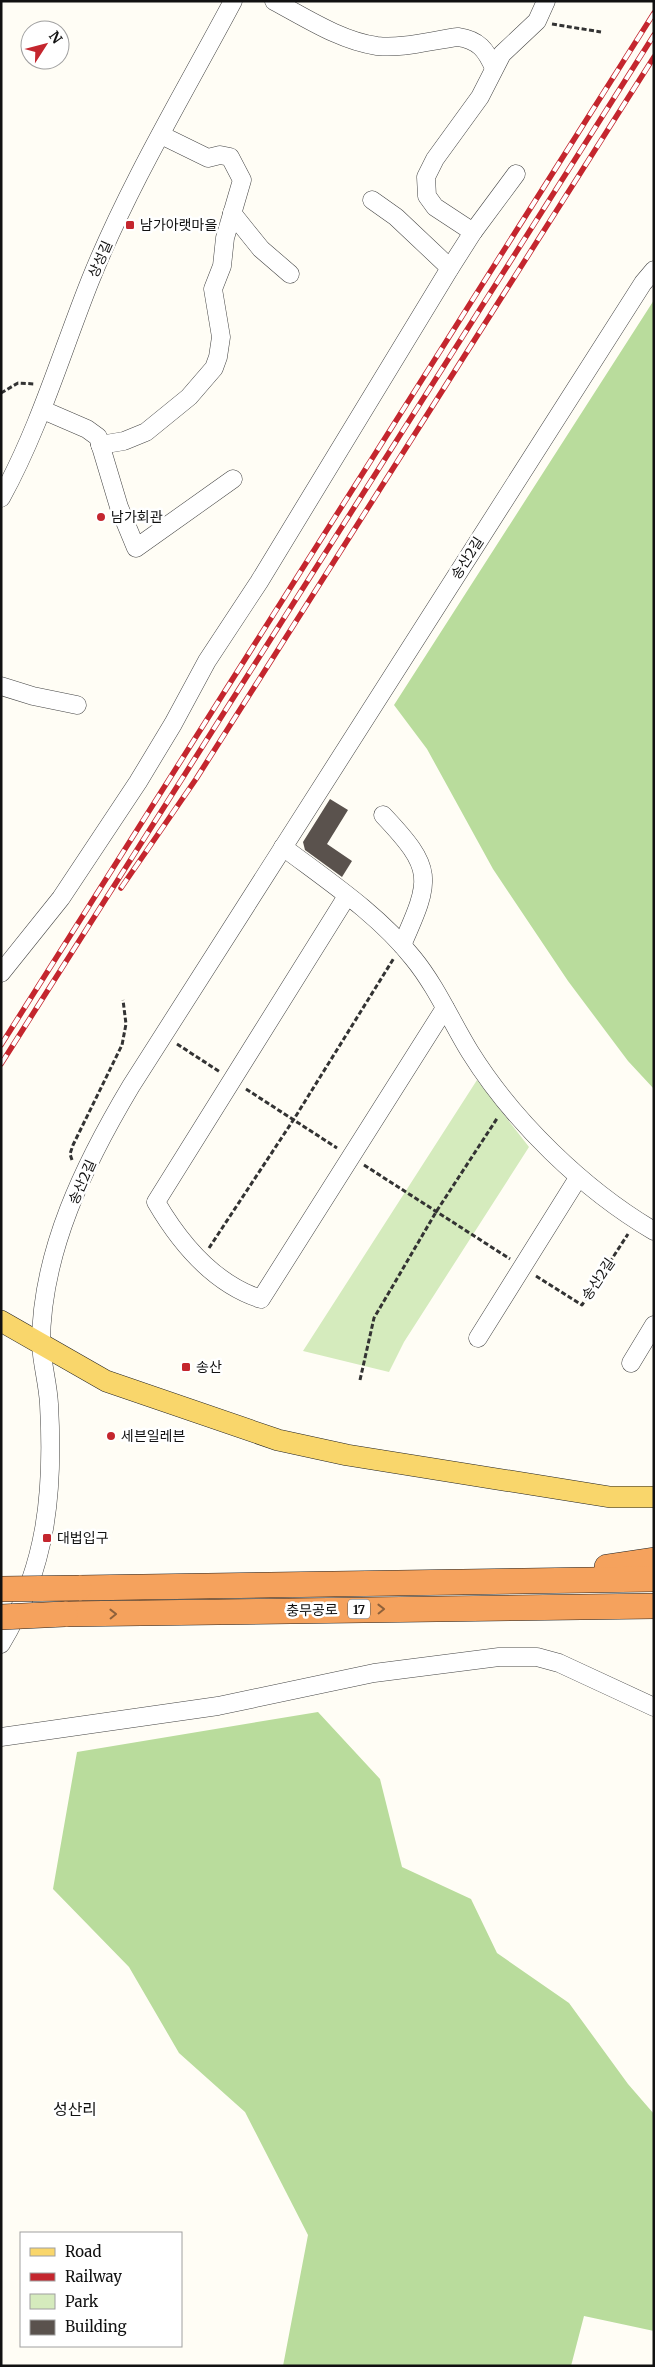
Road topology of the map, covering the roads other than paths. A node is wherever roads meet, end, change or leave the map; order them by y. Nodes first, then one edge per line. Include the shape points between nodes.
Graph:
1 (233, 1) edge
2 (274, 1) edge
3 (546, 1) edge
4 (494, 68) junction
5 (161, 135) junction
6 (516, 174) dead end
7 (372, 200) dead end
8 (232, 213) junction
9 (473, 232) junction
10 (450, 268) junction
11 (654, 270) edge
12 (290, 274) dead end
13 (43, 410) junction
14 (100, 445) junction
15 (232, 479) dead end
16 (1, 498) edge
17 (1, 686) edge
18 (76, 705) dead end
19 (383, 815) dead end
20 (283, 848) junction
21 (347, 896) junction
22 (402, 945) junction
23 (1, 973) edge
24 (445, 1008) junction
25 (578, 1178) junction
26 (654, 1231) edge
27 (1, 1321) edge
28 (654, 1325) edge
29 (478, 1338) dead end
30 (41, 1344) junction
31 (631, 1363) dead end
32 (654, 1497) edge
33 (654, 1560) edge
34 (654, 1580) edge
35 (162, 1586) junction
36 (1, 1589) edge
37 (654, 1606) edge
38 (451, 1608) junction
39 (1, 1617) edge
40 (654, 1622) edge
41 (1, 1644) edge
42 (654, 1706) edge
43 (1, 1737) edge

1 - 5 street, 상성길
2 - 4 street via 327,29 377,46 470,38 482,45
3 - 4 street via 537,21 502,54
4 - 9 street via 480,97 435,159 426,177 427,196 435,207
5 - 8 street via 208,158 230,157 242,180
5 - 13 street, 상성길 via 97,265
6 - 9 street
7 - 10 street via 396,217
8 - 12 street via 261,248
8 - 14 street via 222,266 213,289 221,337 214,368 189,398 146,432 124,441
9 - 10 street
10 - 23 street via 259,582 207,661 138,782 61,898
11 - 20 street, 송산2길
13 - 14 street via 87,429 98,437
13 - 16 street, 상성길
14 - 15 street via 119,507 136,548
17 - 18 street
19 - 22 street via 408,841 424,871 419,905
20 - 21 street
20 - 30 street, 송산2길 via 116,1112 82,1180 52,1260
21 - 22 street
21 - 24 street via 156,1202 184,1244 237,1290 261,1299
22 - 24 street via 431,983
24 - 25 street via 472,1054 508,1101
25 - 26 street
25 - 29 street
27 - 30 main road
28 - 31 street
30 - 32 main road via 106,1381 278,1440 347,1455 610,1497
30 - 41 street, 송산2길 via 49,1403 50,1499 41,1553 17,1617
33 - 35 highway via 606,1567 260,1573
34 - 35 highway, 충무공로 / 17
35 - 36 highway, 충무공로 / 17, bridge
37 - 38 highway, 충무공로 / 17
39 -> 38 highway, 충무공로 / 17, bridge
38 - 40 highway
42 - 43 street via 537,1656 499,1657 374,1673 218,1706

